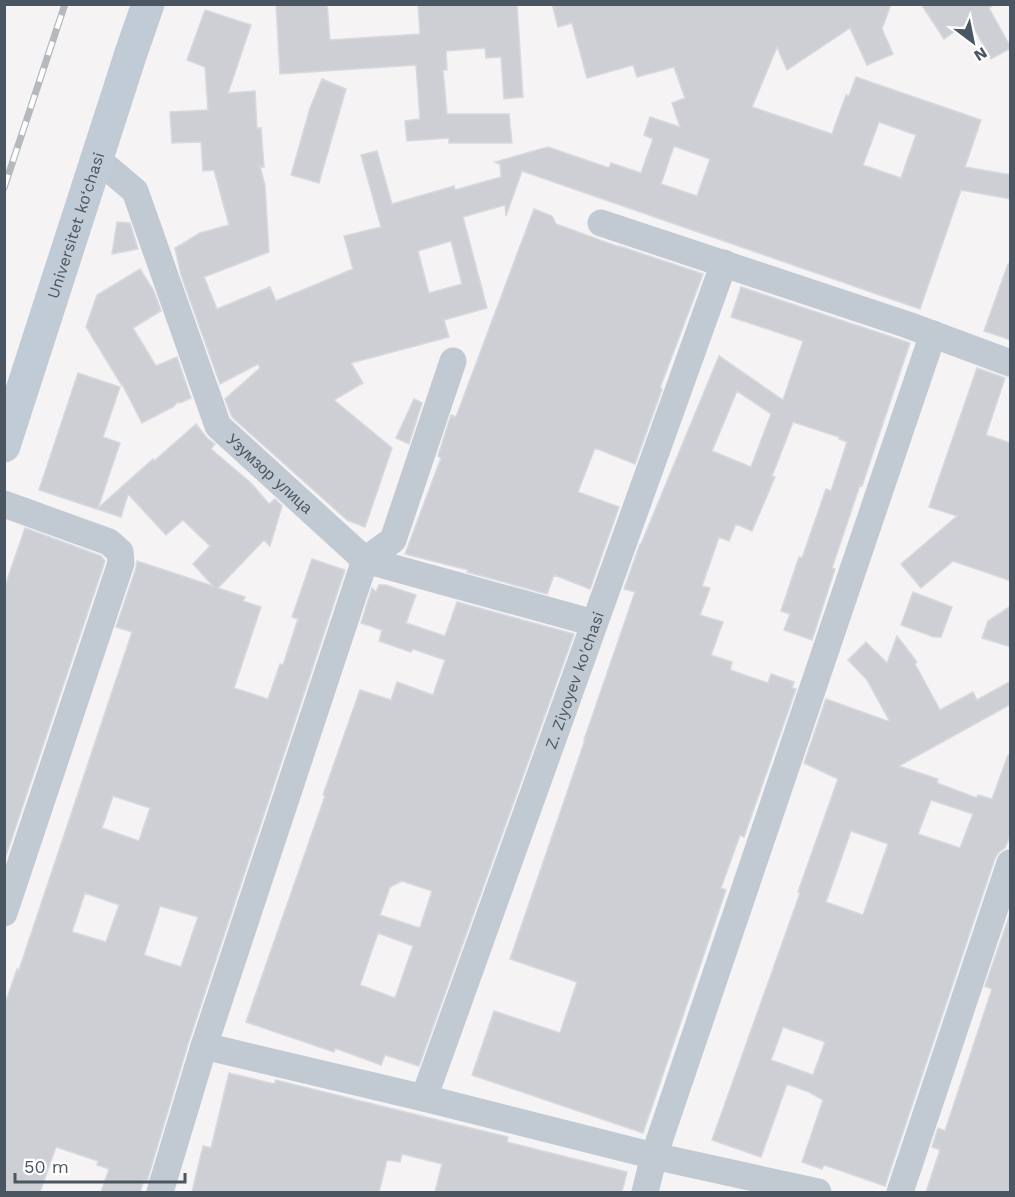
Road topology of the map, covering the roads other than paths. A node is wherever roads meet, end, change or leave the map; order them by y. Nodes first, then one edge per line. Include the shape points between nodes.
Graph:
1 (148, 4) edge
2 (97, 159) junction
3 (601, 223) dead end
4 (724, 262) junction
5 (933, 334) junction
6 (453, 361) dead end
7 (1011, 363) edge
8 (4, 446) edge
9 (4, 504) edge
10 (365, 560) junction
11 (594, 623) junction
12 (1011, 863) edge
13 (4, 913) edge
14 (204, 1046) junction
15 (424, 1098) junction
16 (654, 1156) junction
17 (160, 1192) edge
18 (645, 1192) edge
19 (819, 1192) edge
20 (900, 1192) edge

1 - 2 main road, Universitet kо‘chasi
2 - 8 main road, Universitet kо‘chasi
2 - 10 street, Узумзор улица via 135,191 218,426
3 - 4 street
4 - 5 street
4 - 11 street, Z. Ziyoyev ko'chasi
5 - 7 street
5 - 16 street
6 - 10 street via 393,540
9 - 13 street via 109,542 120,552 121,563
10 - 11 street, Узумзор улица
10 - 14 street
11 - 15 street, Z. Ziyoyev ko'chasi
12 - 20 street
14 - 15 street
14 - 17 street
15 - 16 street
16 - 18 street
16 - 19 street

